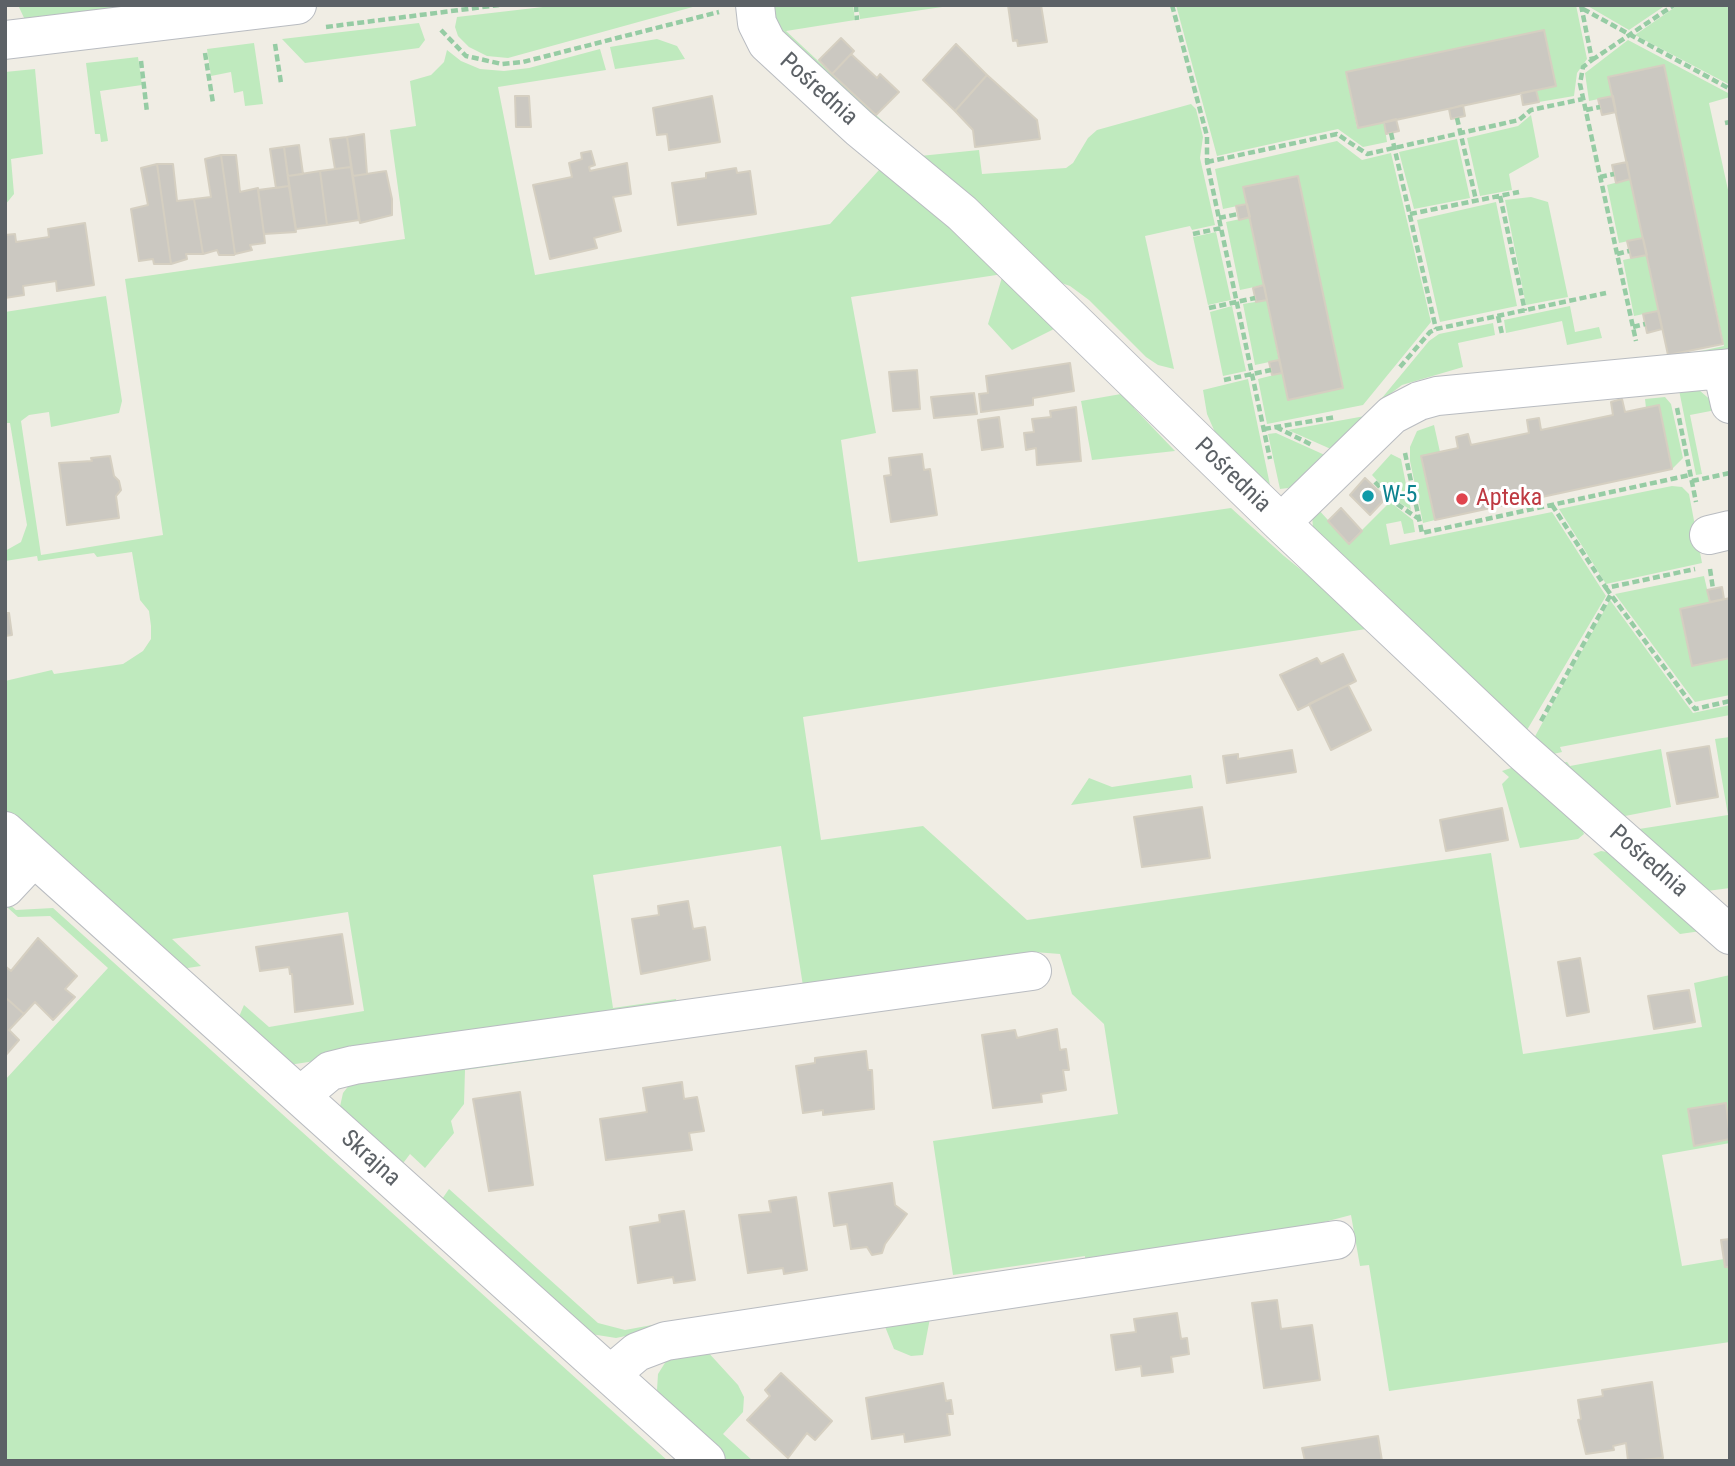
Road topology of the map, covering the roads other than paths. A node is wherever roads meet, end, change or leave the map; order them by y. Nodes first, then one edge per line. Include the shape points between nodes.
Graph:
1 (755, 5) edge
2 (285, 19) edge
3 (5, 40) edge
4 (1727, 381) edge
5 (1281, 523) junction
6 (5, 831) edge
7 (34, 857) junction
8 (5, 888) edge
9 (1730, 935) edge
10 (1032, 971) dead end
11 (300, 1096) junction
12 (1336, 1240) dead end
13 (611, 1374) junction
14 (706, 1461) edge

1 - 5 street, Pośrednia via 757,23 767,43 859,128 962,213
2 - 3 street
4 - 5 street via 1670,375 1419,401 1392,415
5 - 9 street, Pośrednia via 1522,751
6 - 7 street, Skrajna
7 - 8 street
7 - 11 street, Skrajna
10 - 11 street via 354,1065 330,1072
11 - 13 street, Skrajna
12 - 13 street via 666,1341 637,1352
13 - 14 street, Skrajna

